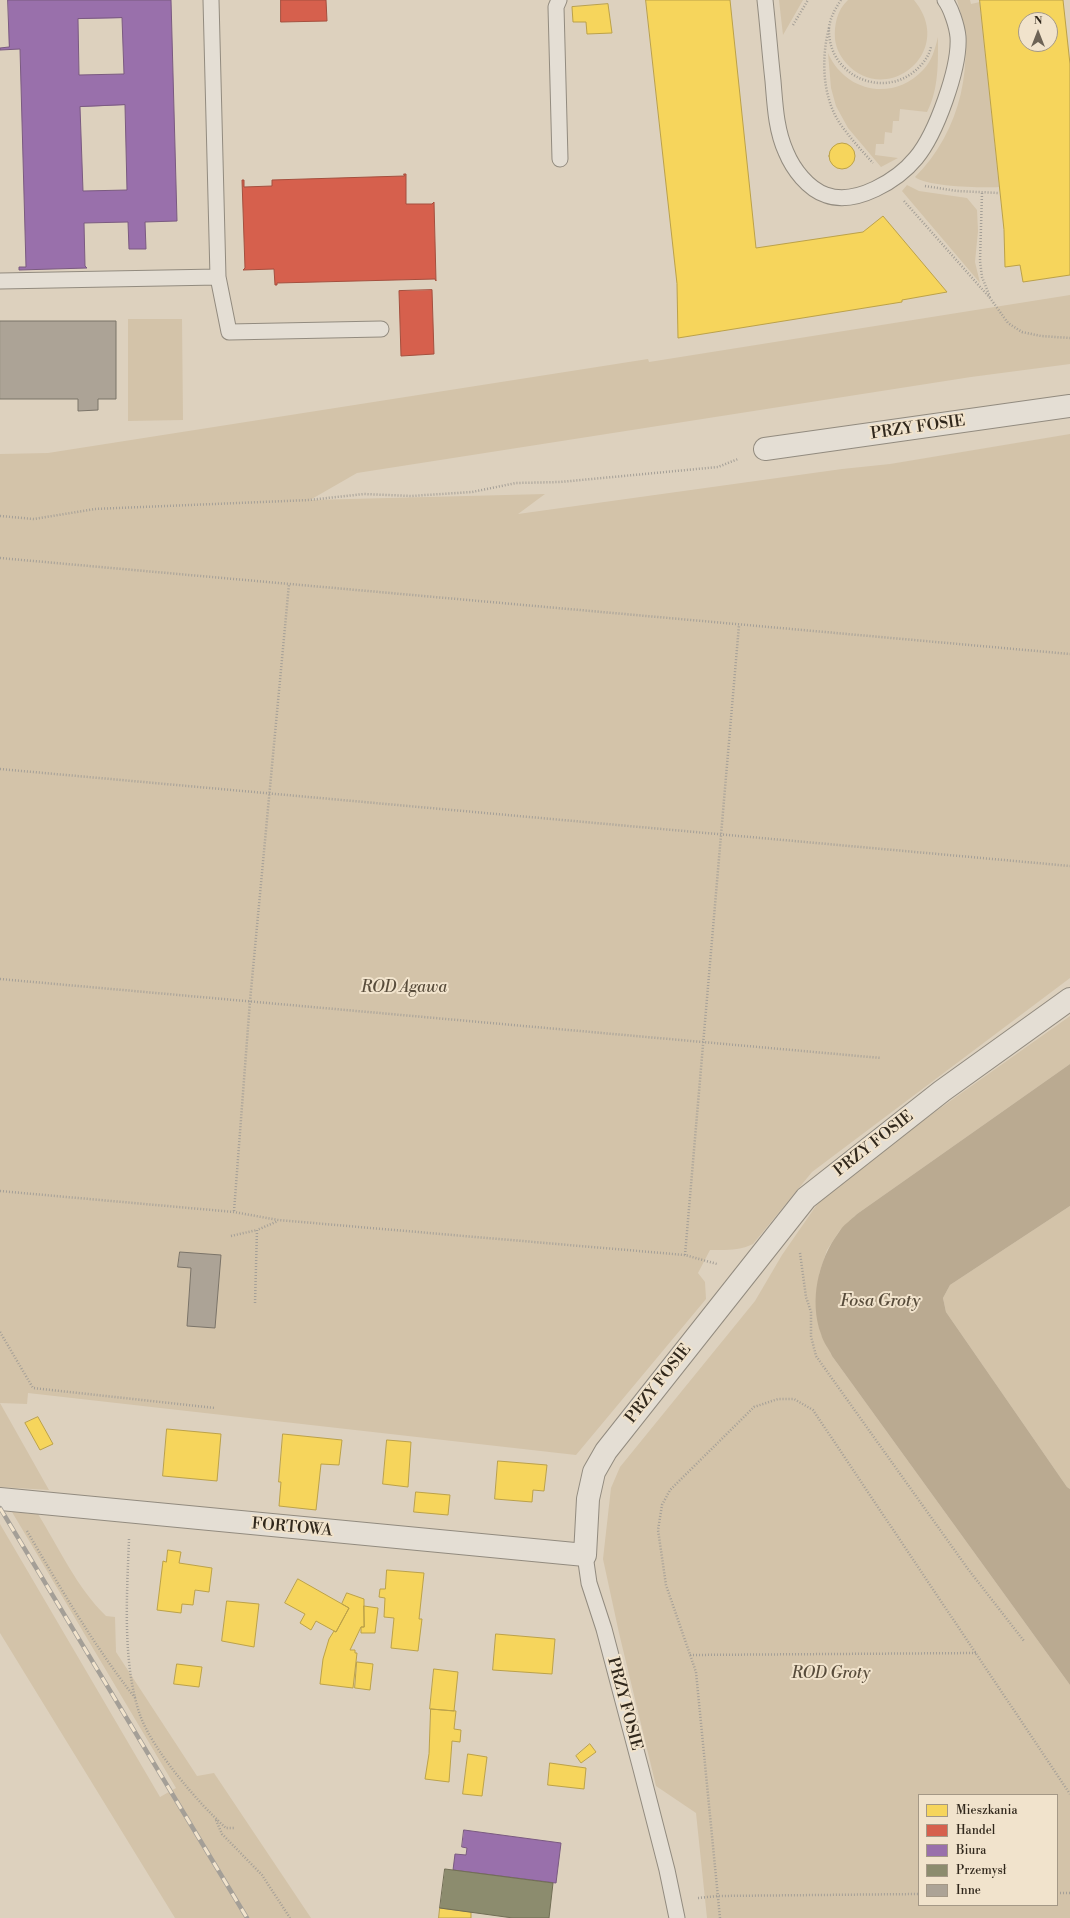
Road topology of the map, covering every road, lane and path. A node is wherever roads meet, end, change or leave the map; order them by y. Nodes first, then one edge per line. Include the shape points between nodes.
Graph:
1 (211, 0) edge
2 (559, 0) edge
3 (765, 0) edge
4 (840, 0) edge
5 (945, 0) edge
6 (932, 41) dead end
7 (560, 159) dead end
8 (901, 175) junction
9 (982, 193) junction
10 (999, 193) dead end
11 (218, 277) junction
12 (0, 281) edge
13 (990, 298) dead end
14 (996, 308) dead end
15 (381, 328) dead end
16 (1070, 338) edge
17 (1070, 406) edge
18 (765, 449) joint
19 (0, 516) edge
20 (0, 558) edge
21 (289, 584) junction
22 (739, 625) junction
23 (1070, 654) edge
24 (0, 770) edge
25 (270, 793) junction
26 (720, 834) junction
27 (1070, 866) edge
28 (0, 979) edge
29 (1070, 999) edge
30 (250, 1001) junction
31 (703, 1043) junction
32 (881, 1058) dead end
33 (0, 1191) edge
34 (234, 1212) junction
35 (278, 1220) junction
36 (257, 1230) junction
37 (779, 1232) junction
38 (231, 1236) dead end
39 (685, 1255) junction
40 (705, 1260) dead end
41 (255, 1303) dead end
42 (0, 1332) edge
43 (215, 1408) dead end
44 (5, 1500) edge
45 (131, 1513) junction
46 (585, 1554) junction
47 (1024, 1641) dead end
48 (976, 1653) junction
49 (690, 1656) junction
50 (137, 1701) junction
51 (1070, 1794) edge
52 (215, 1818) junction
53 (234, 1828) dead end
54 (1058, 1893) edge
55 (1070, 1893) edge
56 (918, 1894) edge
57 (718, 1896) junction
58 (705, 1897) dead end
59 (290, 1918) edge
60 (677, 1918) edge
61 (720, 1918) edge

1 - 11 lane
2 - 7 lane via 556,7
3 - 8 lane via 777,122 785,152 796,171 815,190 827,196 839,197 864,194
4 - 6 path via 833,12 829,28 831,44 840,63 848,72 862,80 877,84 894,82 909,76 922,66 930,52
5 - 8 lane via 958,36 954,66 934,131
8 - 9 path via 916,183 935,188
9 - 10 path
9 - 13 path via 980,261 982,277
11 - 12 lane
11 - 15 lane via 229,332
14 - 16 path via 1008,323 1022,332
17 - 18 street, PRZY FOSIE
18 - 19 path via 718,467 560,482 516,483 472,492 410,496 364,494 310,500 95,509 34,519
20 - 21 path
21 - 22 path
21 - 25 path
22 - 23 path
22 - 26 path
24 - 25 path
25 - 26 path
25 - 30 path
26 - 27 path
26 - 31 path
28 - 30 path
29 - 37 street, PRZY FOSIE via 942,1091 806,1198
30 - 31 path
30 - 34 path
31 - 32 path
31 - 39 path
33 - 34 path
34 - 35 path
35 - 36 path
35 - 39 path
36 - 38 path
36 - 41 path
37 - 46 street, PRZY FOSIE via 606,1451 594,1472 588,1499
37 - 47 path via 800,1249 816,1356 968,1569
39 - 40 path
42 - 43 path via 33,1388
44 - 45 street, FORTOWA
44 - 50 path via 107,1664
45 - 46 street, FORTOWA
45 - 50 path via 127,1633 131,1674
46 - 60 lane, PRZY FOSIE via 589,1583 604,1629 667,1870
48 - 49 path
48 - 49 path via 813,1410 794,1398 778,1398 754,1407 670,1490 662,1505 658,1530 666,1585
48 - 51 path
49 - 57 path via 696,1672
50 - 52 path via 140,1715 160,1753
52 - 53 path via 226,1828
52 - 59 path via 222,1834 262,1875
54 - 55 path
56 - 57 path
57 - 58 path
57 - 61 path

